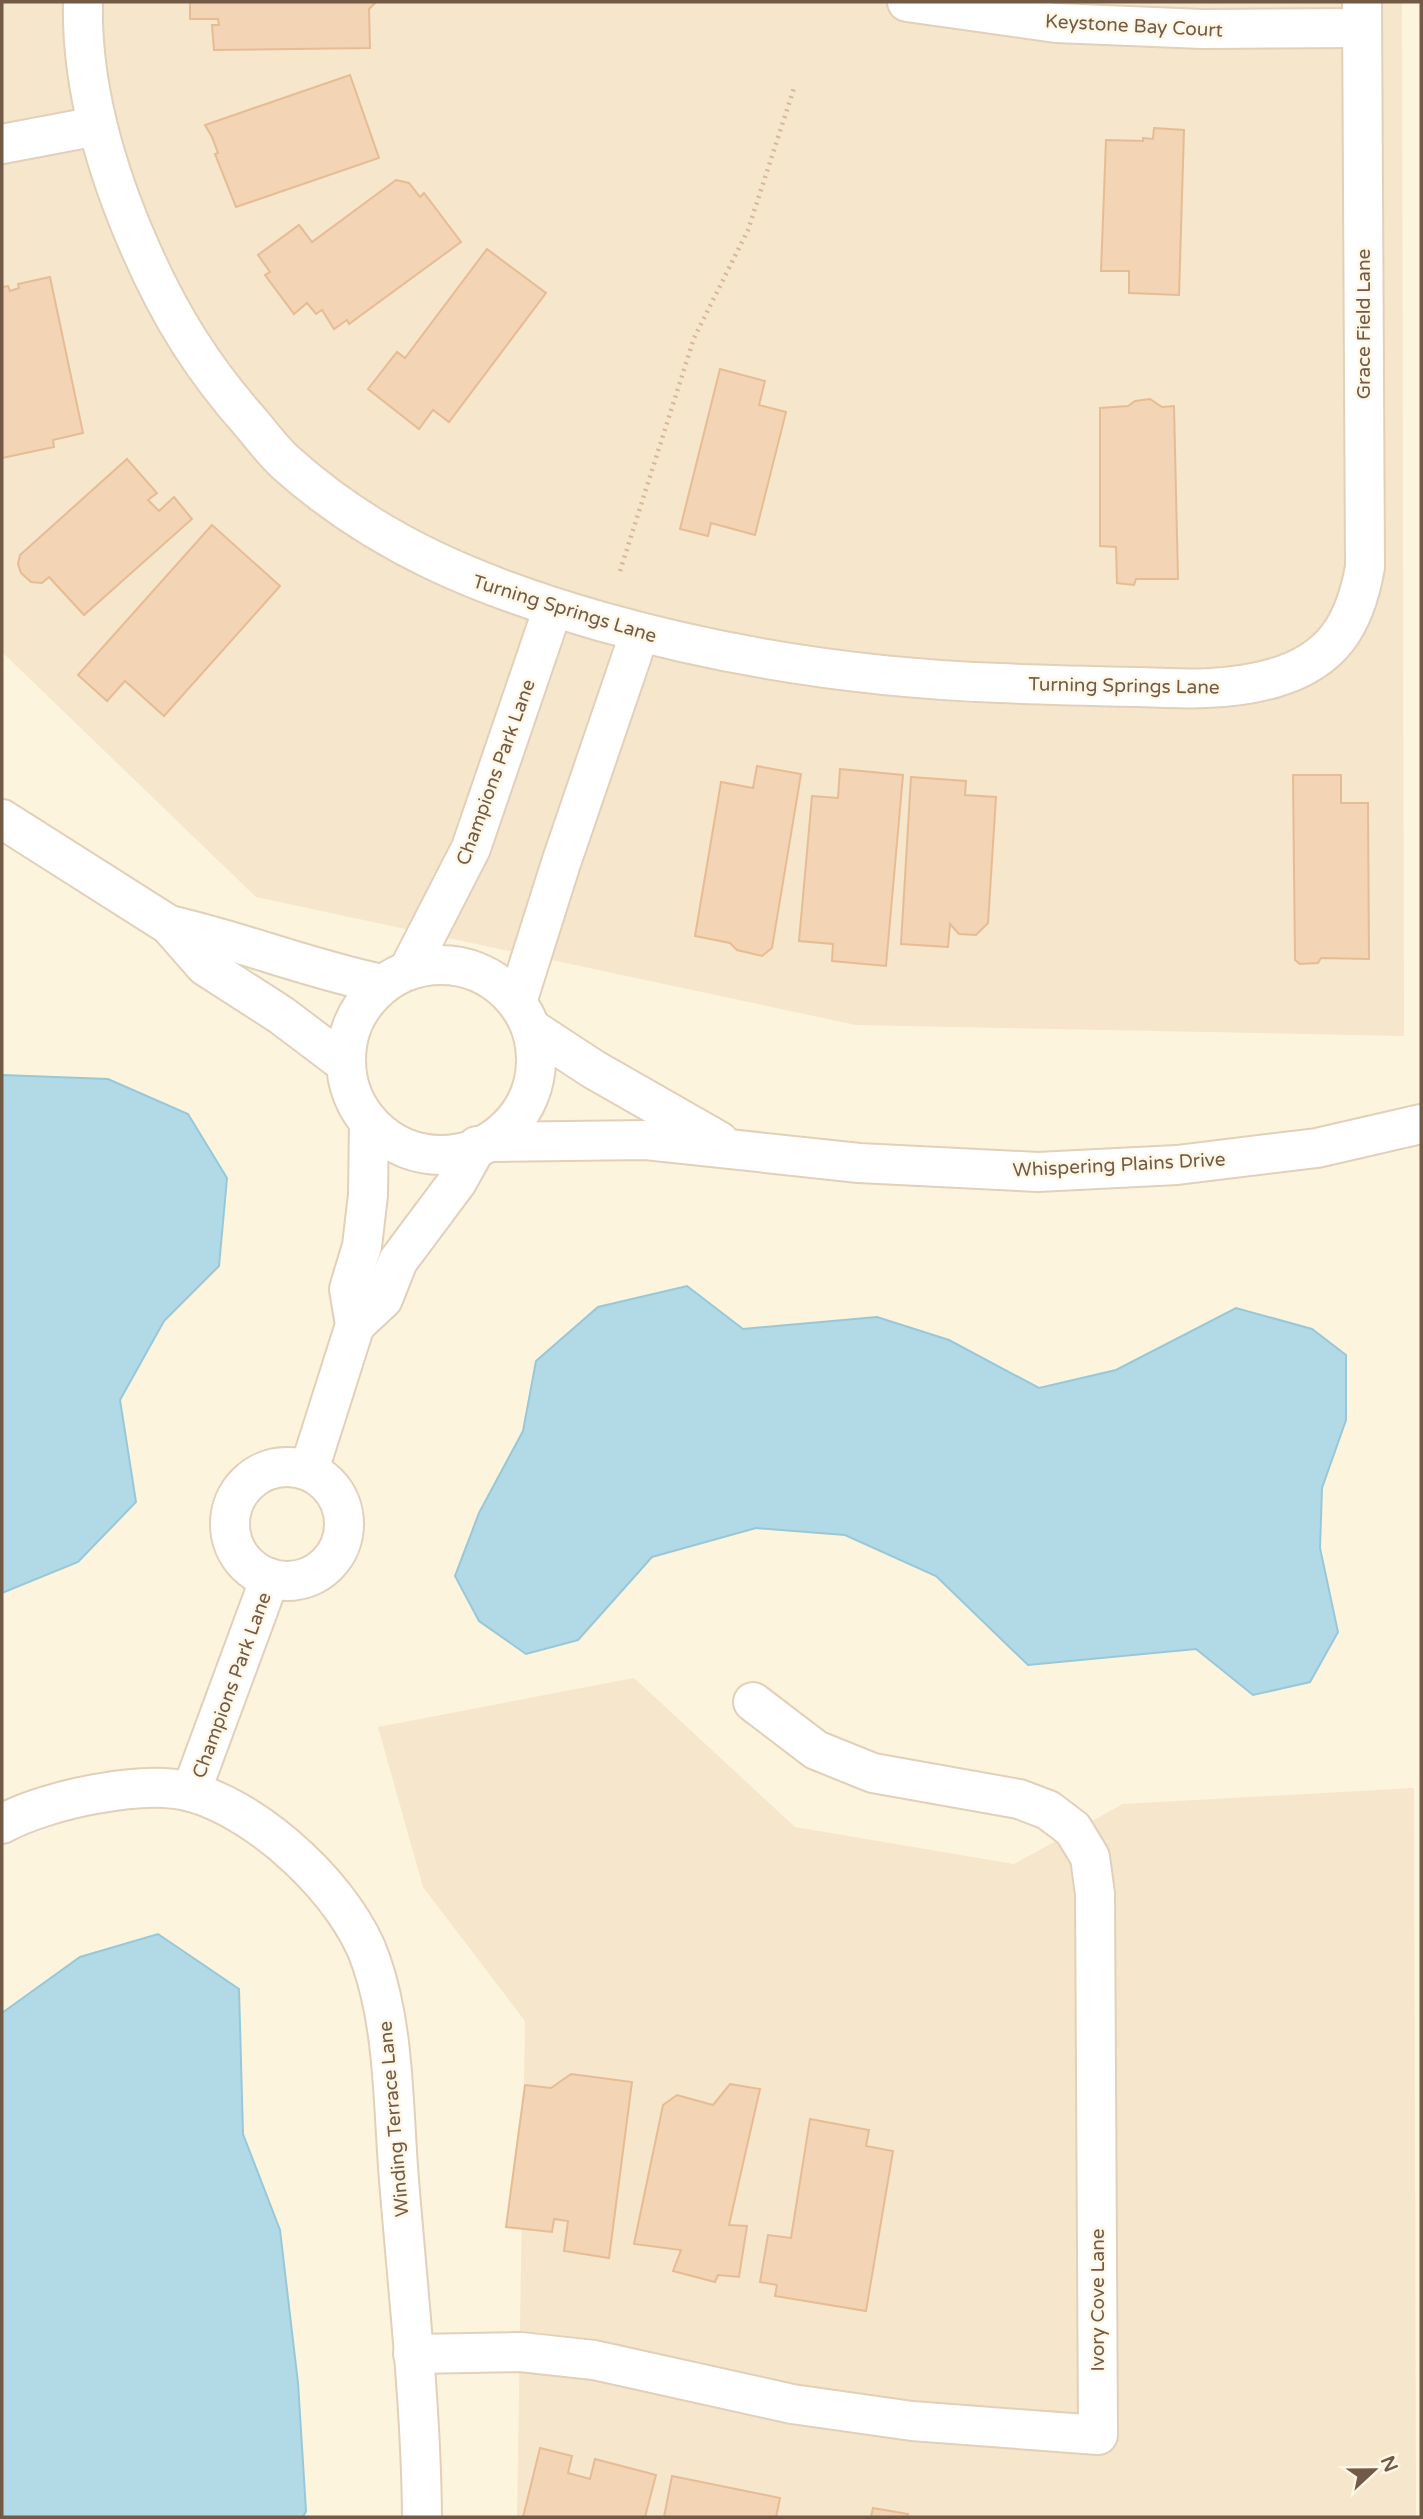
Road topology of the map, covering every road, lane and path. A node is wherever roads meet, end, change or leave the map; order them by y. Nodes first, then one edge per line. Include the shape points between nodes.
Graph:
1 (83, 2) edge
2 (907, 2) edge
3 (1362, 15) edge
4 (795, 85) dead end
5 (97, 126) junction
6 (2, 144) edge
7 (620, 571) dead end
8 (553, 608) junction
9 (640, 632) junction
10 (1338, 640) joint
11 (2, 819) edge
12 (169, 925) junction
13 (396, 977) junction
14 (524, 1016) junction
15 (346, 1064) junction
16 (369, 1122) junction
17 (1421, 1124) edge
18 (484, 1144) junction
19 (730, 1147) junction
20 (355, 1325) junction
21 (309, 1470) junction
22 (270, 1578) junction
23 (753, 1702) dead end
24 (191, 1792) junction
25 (2, 1824) edge
26 (413, 2354) junction
27 (422, 2517) edge

1 - 5 street, Turning Springs Lane via 82,29
2 - 3 street, Keystone Bay Court via 1056,23 1202,29
3 - 10 street, Grace Field Lane via 1365,567 1359,604
4 - 7 path via 748,230 694,338
5 - 6 street
5 - 8 street, Turning Springs Lane via 126,215 167,309 215,382 284,461 380,534 453,572
8 - 9 street, Turning Springs Lane
8 - 13 street, Champions Park Lane via 471,848
9 - 10 street, Turning Springs Lane via 748,658 906,679 1208,689 1275,678 1311,661
9 - 14 street via 557,873
11 - 12 street
12 - 13 street via 222,936 322,971
12 - 15 street via 205,966
13 - 14 street via 438,964 469,968 496,981
13 - 15 street via 362,1006 349,1034
14 - 18 street via 537,1059 531,1092 515,1121
14 - 19 street, Whispering Plains Drive via 593,1069
15 - 16 street via 352,1093
16 - 18 street via 395,1143 426,1154 459,1154
16 - 20 street via 362,1247 349,1289
17 - 19 street, Whispering Plains Drive via 1317,1148 1177,1165 1038,1172 859,1163
18 - 19 street, Whispering Plains Drive via 646,1140
18 - 20 street via 398,1261 383,1299
20 - 21 street
21 - 22 street, Champions Park Lane via 338,1497 344,1522 339,1548 316,1574 299,1580
21 - 22 street, Champions Park Lane via 289,1466 252,1479 232,1512 230,1532 237,1551 250,1567
22 - 24 street, Champions Park Lane
23 - 26 street, Ivory Cove Lane via 816,1750 873,1773 1019,1799 1048,1810 1073,1829 1090,1857 1096,1894 1098,2435 912,2421 792,2404 594,2360 521,2352
24 - 25 street, Winding Terrace Lane via 138,1789 61,1800
24 - 26 street, Winding Terrace Lane via 241,1815 276,1838 316,1874 350,1918 371,1960 386,2020
26 - 27 street, Winding Terrace Lane

